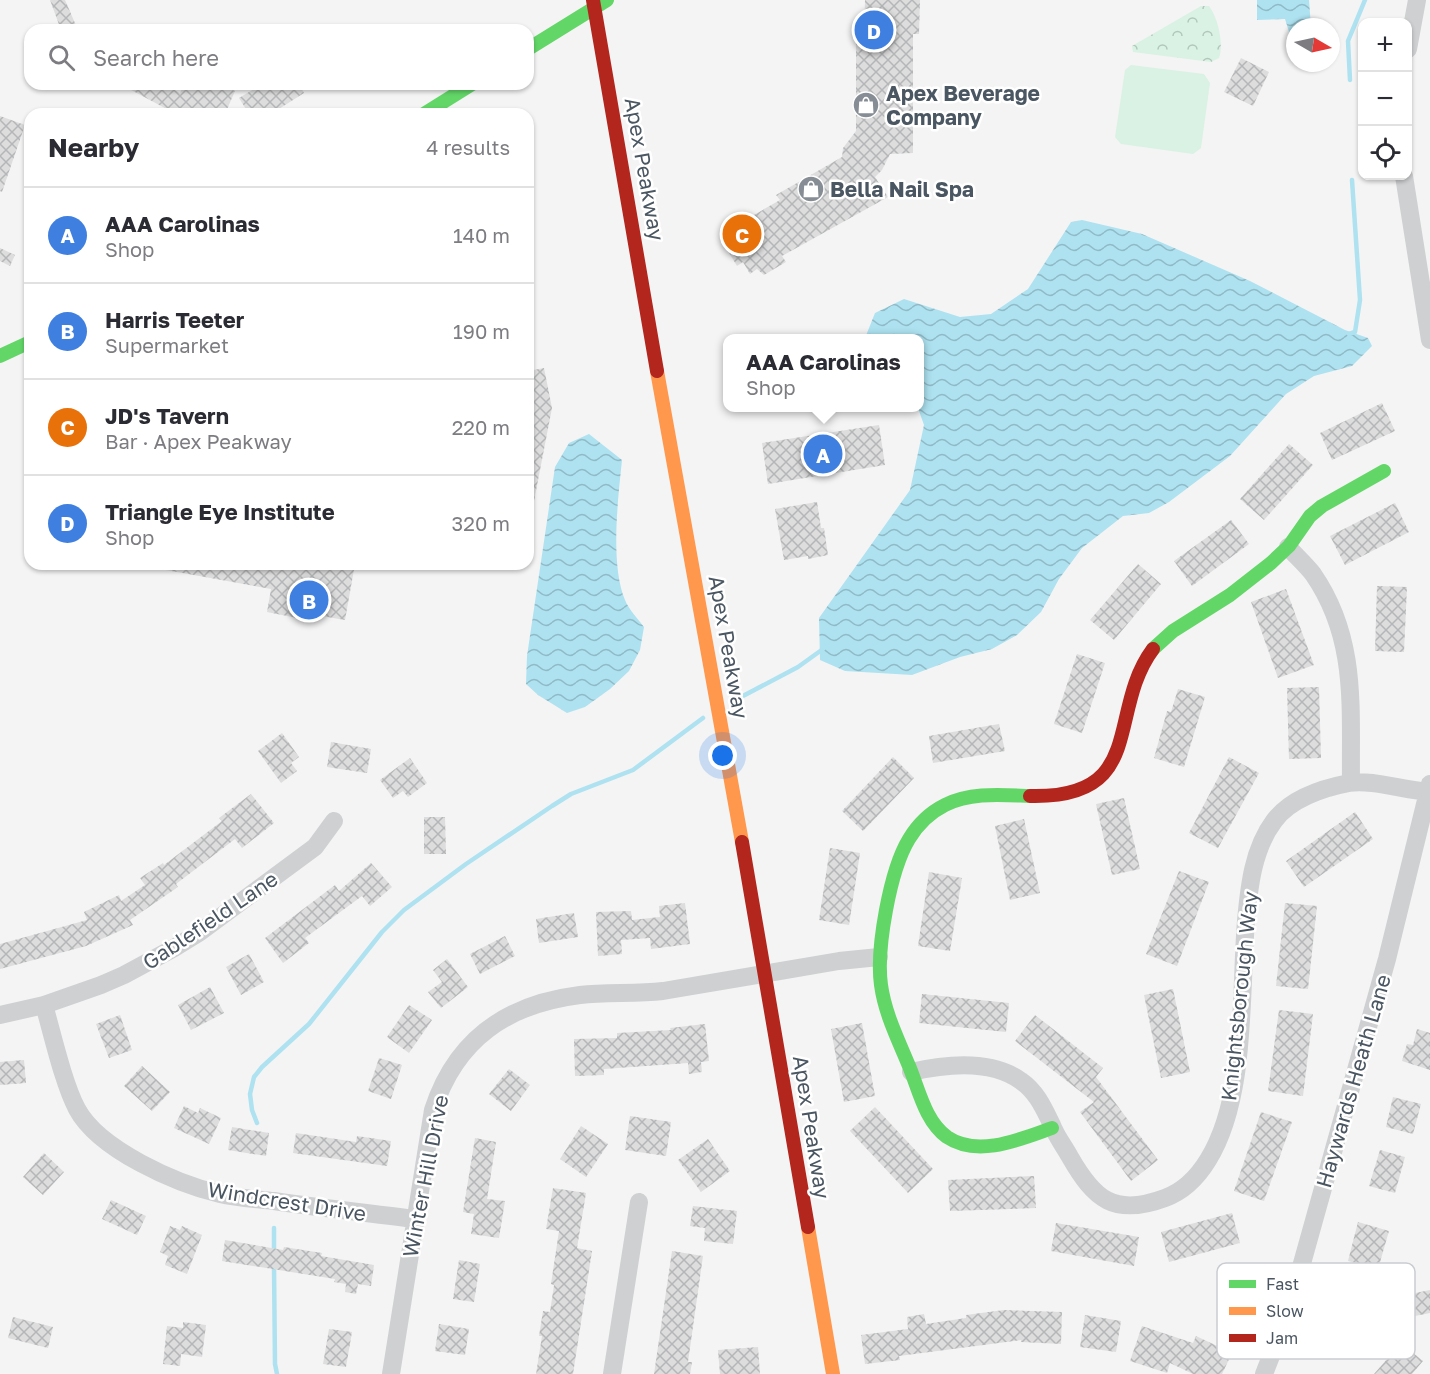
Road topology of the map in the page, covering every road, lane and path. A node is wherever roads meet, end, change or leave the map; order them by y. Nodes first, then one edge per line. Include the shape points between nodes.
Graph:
1 (1417, 0) edge
2 (598, 2) edge
3 (1412, 24) edge
4 (534, 45) edge
5 (462, 90) edge
6 (434, 108) edge
7 (1405, 180) edge
8 (1430, 335) edge
9 (24, 345) edge
10 (0, 356) edge
11 (1384, 471) dead end
12 (1288, 547) junction
13 (1351, 782) junction
14 (1429, 789) edge
15 (334, 821) dead end
16 (879, 957) junction
17 (765, 974) junction
18 (44, 1005) junction
19 (0, 1015) edge
20 (911, 1072) junction
21 (1052, 1128) junction
22 (639, 1202) dead end
23 (414, 1219) junction
24 (1302, 1263) edge
25 (1270, 1359) edge
26 (391, 1374) edge
27 (612, 1374) edge
28 (832, 1374) edge
29 (1264, 1374) edge

1 - 3 street
2 - 4 main road
2 - 17 main road, Apex Peakway via 672,457
5 - 6 main road
7 - 8 street
9 - 10 main road
11 - 12 main road via 1317,509
12 - 13 street via 1321,586 1345,644
12 - 16 main road via 1222,600 1158,642 1139,678 1117,749 1100,777 1055,796 968,797 947,804 918,826 900,852
13 - 14 street, Knightsborough Way
13 - 21 street, Knightsborough Way via 1293,803 1274,821 1262,843 1249,892 1233,1092 1212,1153 1191,1182 1179,1192 1153,1202 1113,1203 1089,1188
14 - 24 street, Haywards Heath Lane via 1387,959
15 - 18 street, Gablefield Lane via 315,847 201,932 124,975
16 - 17 street, Winter Hill Drive
16 - 20 main road via 882,996
17 - 23 street, Winter Hill Drive via 644,993 565,997 537,1003 496,1022 463,1053 439,1092
17 - 28 main road, Apex Peakway
18 - 19 street, Gablefield Lane
18 - 23 street, Windcrest Drive via 78,1110 111,1145 180,1180 220,1194
20 - 21 street, Knightsborough Way via 952,1065 1004,1072 1034,1092
20 - 21 main road via 934,1122 962,1143 998,1146
22 - 27 street
23 - 26 street, Winter Hill Drive
25 - 29 street, Haywards Heath Lane

